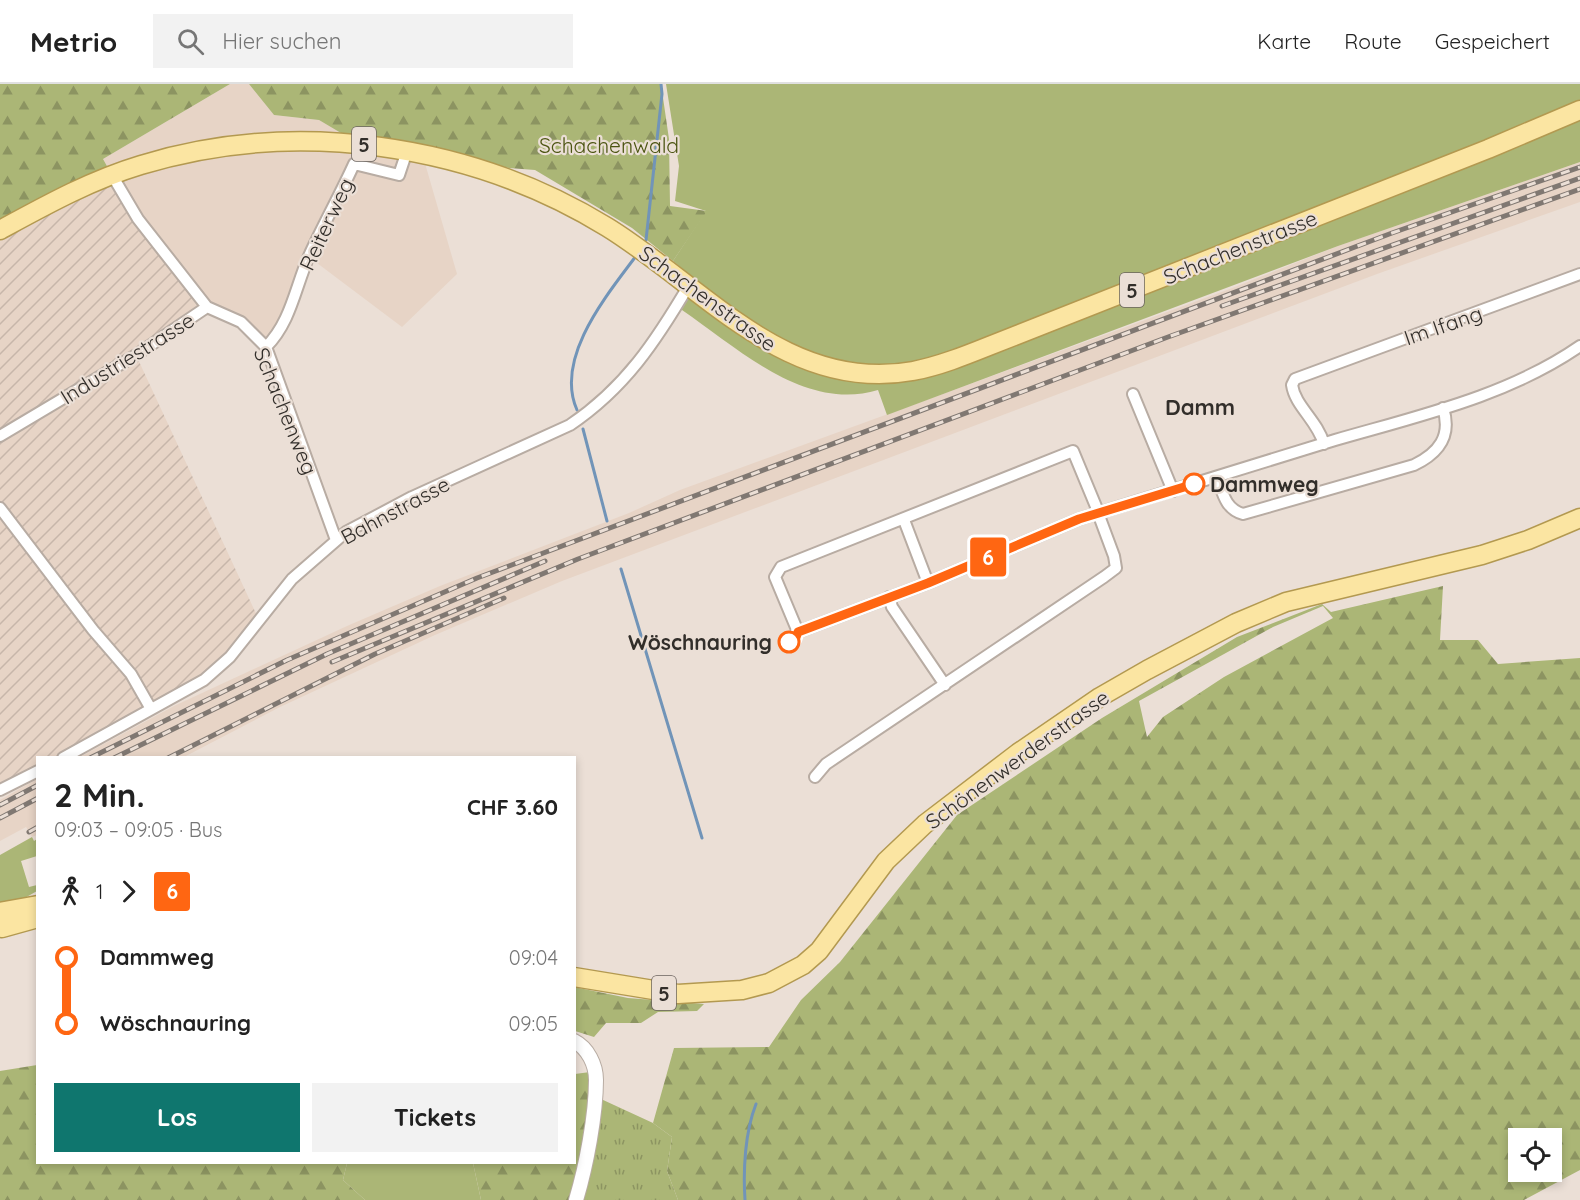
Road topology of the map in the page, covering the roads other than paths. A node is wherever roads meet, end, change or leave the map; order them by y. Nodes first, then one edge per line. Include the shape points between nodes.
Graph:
1 (1580, 110) edge
2 (407, 151) junction
3 (112, 175) junction
4 (0, 230) edge
5 (1580, 274) edge
6 (689, 285) junction
7 (207, 307) junction
8 (1580, 346) edge
9 (266, 347) junction
10 (1133, 394) dead end
11 (1443, 408) junction
12 (0, 436) edge
13 (1324, 444) junction
14 (1218, 477) junction
15 (1173, 491) junction
16 (0, 508) edge
17 (1098, 513) junction
18 (1580, 518) edge
19 (904, 520) junction
20 (336, 540) junction
21 (928, 583) junction
22 (889, 597) junction
23 (945, 685) junction
24 (152, 710) junction
25 (67, 756) edge
26 (36, 772) edge
27 (815, 777) dead end
28 (0, 790) edge
29 (36, 906) edge
30 (36, 918) edge
31 (0, 923) edge
32 (576, 977) edge
33 (576, 1042) edge
34 (576, 1200) edge

1 - 6 main road, Schachenstrasse / 5 via 989,346 912,371 842,372 798,358 752,333
2 - 3 main road, Schachenstrasse / 5 via 330,141 246,143 168,157
2 - 6 main road, Schachenstrasse / 5 via 543,193 606,226
2 - 9 street, Reiterweg via 399,175 354,164 309,257 281,332
3 - 4 main road, Schachenstrasse / 5 via 69,192
3 - 7 street, Industriestrasse via 138,219
5 - 13 street, Im Ifang via 1296,379 1293,394 1319,428
6 - 20 street, Bahnstrasse via 631,372 608,397 570,425 412,497
7 - 9 street, Schachenweg via 241,322
7 - 12 street, Industriestrasse via 136,355
8 - 11 street via 1507,384
9 - 20 street, Schachenweg
10 - 15 street
11 - 13 street
11 - 14 street via 1447,422 1440,444 1432,456 1414,465 1243,514 1235,512 1226,501
13 - 14 street
14 - 15 street
15 - 17 street
16 - 24 street via 131,674
17 - 19 street via 1073,450
17 - 21 street
17 - 23 street via 1116,568
18 - 32 main road, Schönenwerderstrasse / 5 via 1482,555 1286,602 1236,623 1100,697 924,824 886,861 833,935 803,965 769,983 749,989 678,994
19 - 21 street
19 - 22 street via 781,567 775,577 798,632
20 - 24 street, Bahnstrasse via 292,579 230,657 193,687
21 - 22 street
22 - 23 street
23 - 27 street via 826,764
24 - 25 street, Bahnstrasse
26 - 28 street
29 - 31 main road
30 - 31 main road
33 - 34 street via 586,1049 596,1079 586,1163

